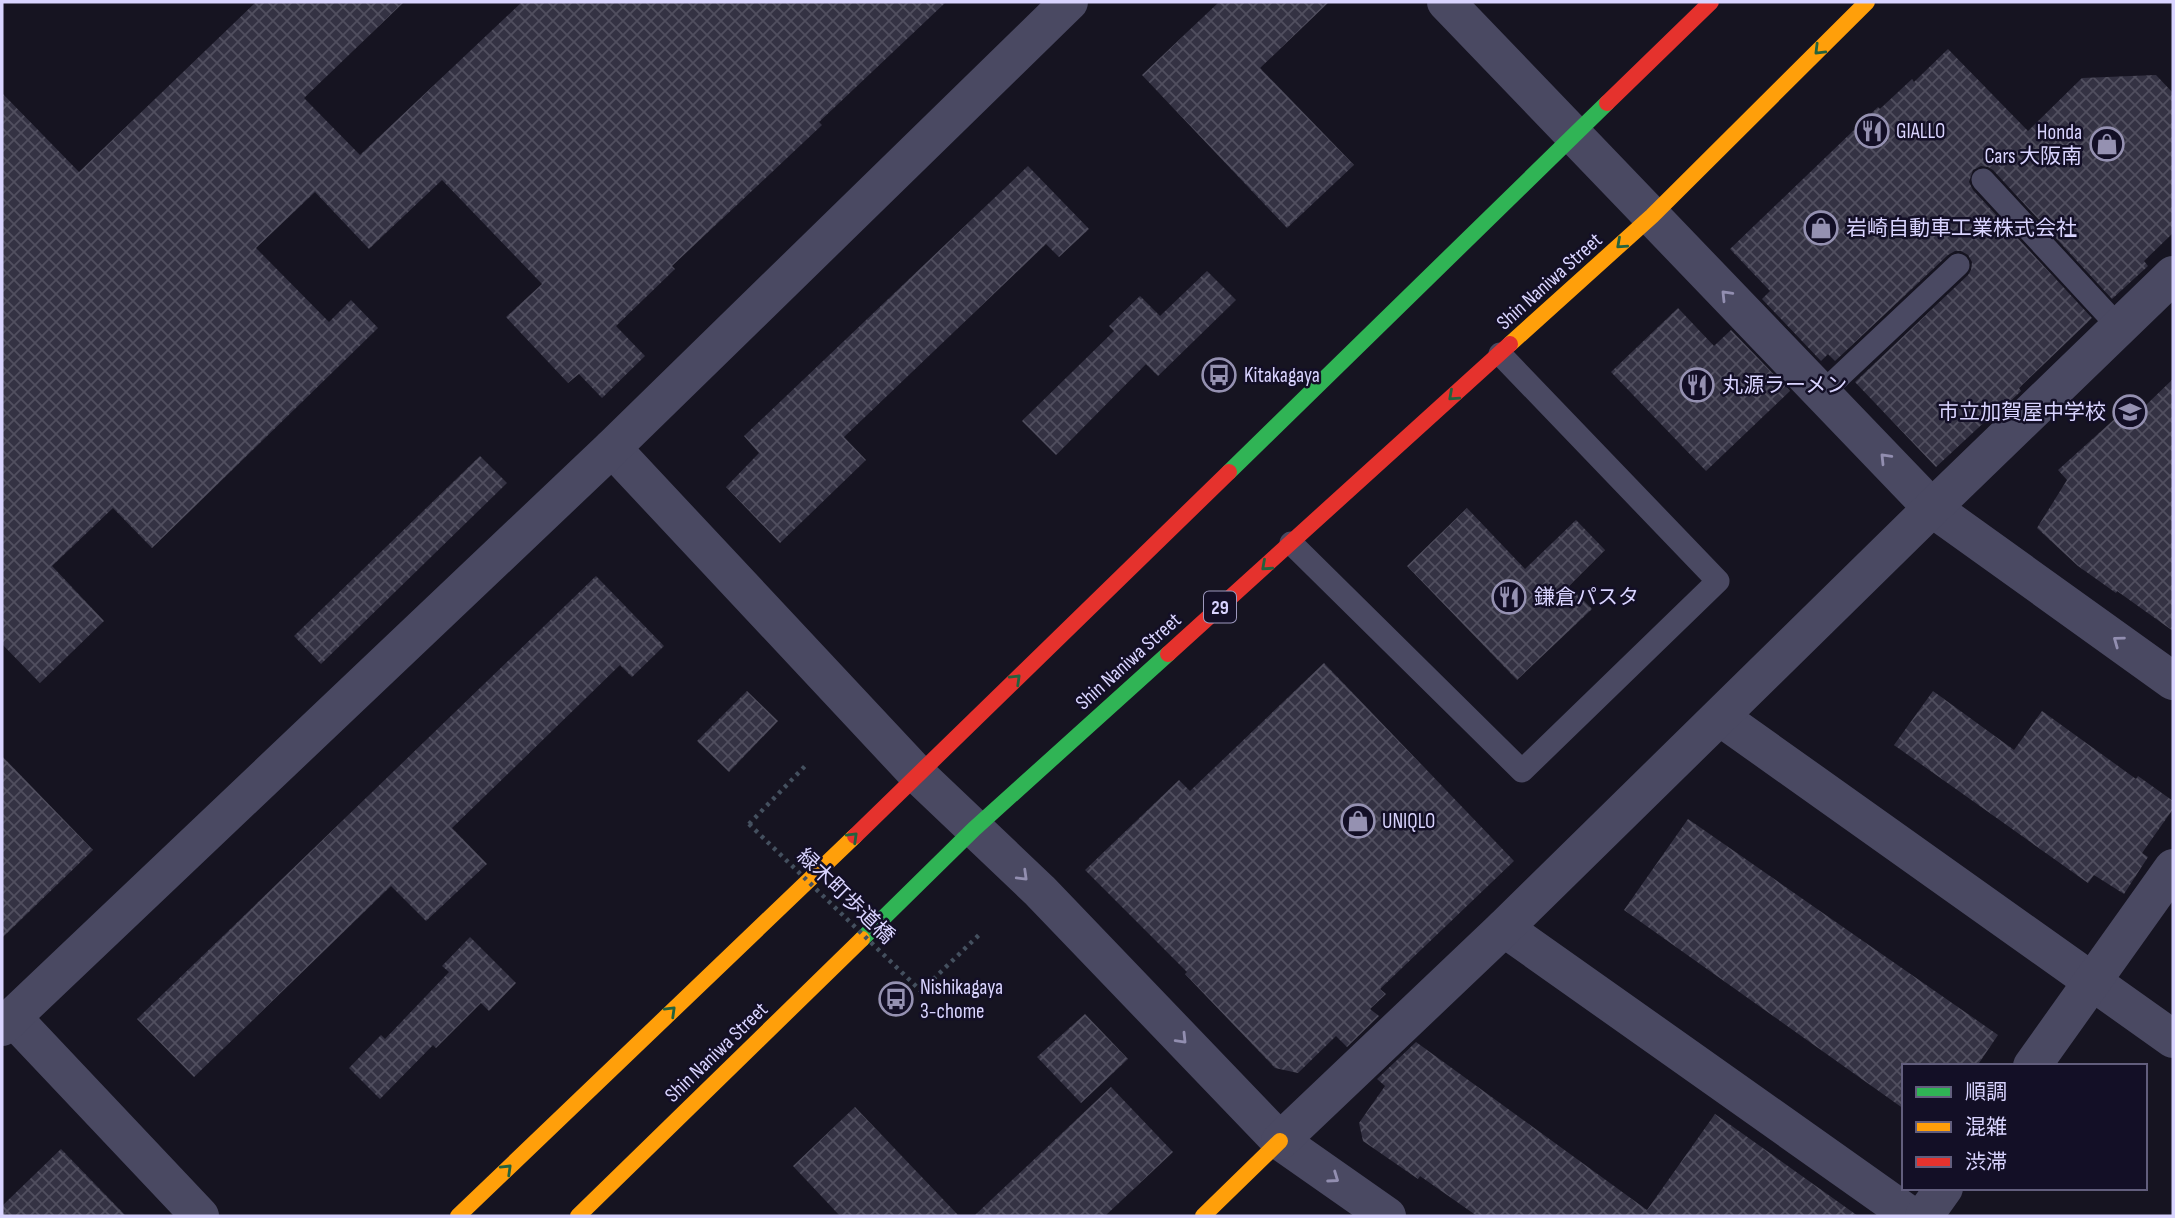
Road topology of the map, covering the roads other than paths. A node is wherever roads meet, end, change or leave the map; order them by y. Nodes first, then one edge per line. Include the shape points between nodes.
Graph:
1 (1069, 2) edge
2 (1446, 2) edge
3 (1711, 2) edge
4 (1867, 2) edge
5 (1574, 134) junction
6 (1983, 180) dead end
7 (1652, 216) junction
8 (1958, 265) dead end
9 (2173, 275) edge
10 (2119, 327) junction
11 (1500, 354) junction
12 (1822, 393) junction
13 (612, 448) junction
14 (1932, 508) junction
15 (1291, 543) junction
16 (2173, 681) edge
17 (1720, 717) junction
18 (918, 775) junction
19 (974, 829) junction
20 (2173, 867) edge
21 (1504, 928) junction
22 (2092, 981) junction
23 (7, 1022) edge
24 (2173, 1039) edge
25 (2033, 1064) edge
26 (1280, 1140) junction
27 (1943, 1190) edge
28 (200, 1216) edge
29 (458, 1216) edge
30 (578, 1216) edge
31 (1203, 1216) edge
32 (1387, 1216) edge
33 (1911, 1216) edge
34 (1924, 1216) edge

1 - 13 street
2 - 5 street
3 - 5 main road
4 -> 7 main road, Shin Naniwa Street / 29
5 - 7 street
18 -> 5 main road
6 - 10 lane
7 -> 11 main road, Shin Naniwa Street / 29
12 -> 7 street
8 - 12 lane
9 - 10 street
10 - 14 street
11 -> 15 main road, Shin Naniwa Street / 29
11 - 15 lane via 1718,581 1522,771
14 -> 12 street
13 - 18 street
13 - 23 street
16 -> 14 street
14 - 17 street
15 -> 19 main road, Shin Naniwa Street / 29
17 - 21 street
17 - 22 street
18 - 19 street
29 -> 18 main road
19 -> 26 street via 1040,891
19 - 30 main road, Shin Naniwa Street / 29
20 - 22 street
21 - 26 street
21 - 33 street
22 - 24 street
22 - 25 street
23 - 28 street
26 - 31 main road
26 -> 32 street
27 - 34 street

